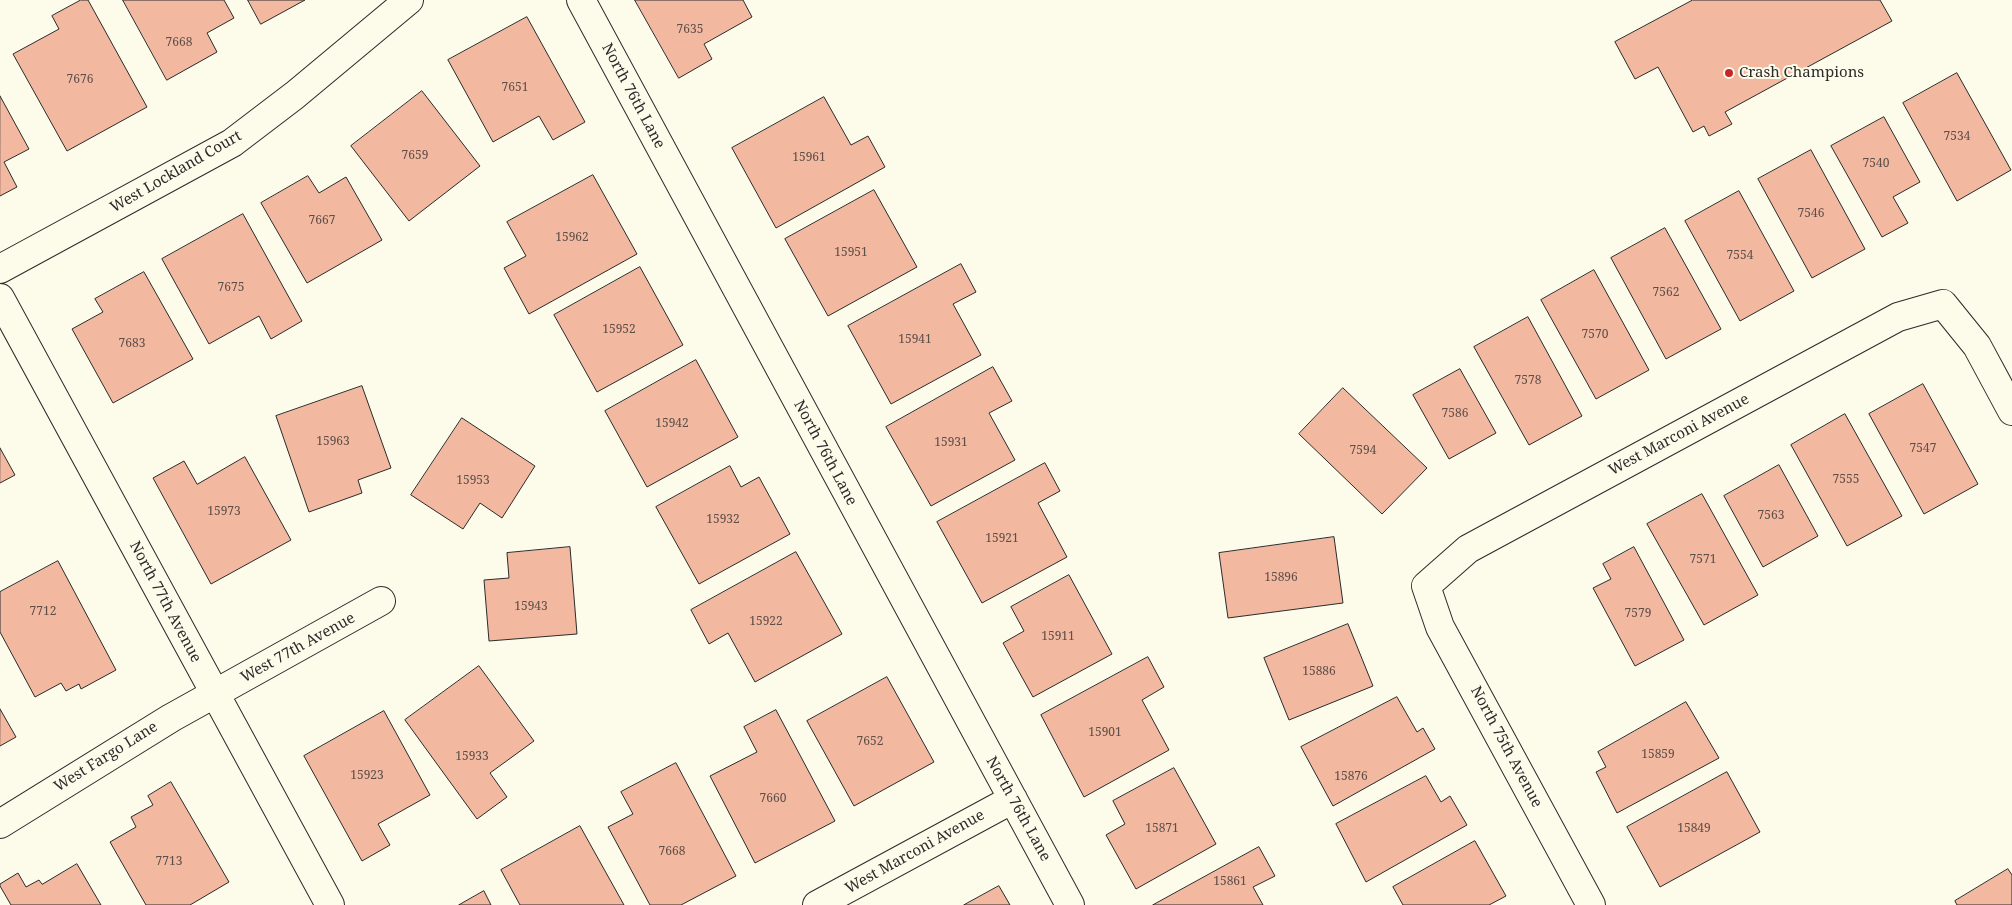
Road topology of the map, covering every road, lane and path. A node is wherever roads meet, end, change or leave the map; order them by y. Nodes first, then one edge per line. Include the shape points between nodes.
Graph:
1 (409, 0) edge
2 (581, 0) edge
3 (0, 269) edge
4 (0, 298) edge
5 (2012, 411) edge
6 (1426, 586) joint
7 (381, 601) dead end
8 (215, 694) junction
9 (1013, 799) junction
10 (0, 824) edge
11 (330, 905) edge
12 (817, 905) edge
13 (1070, 905) edge
14 (1591, 905) edge

1 - 3 street, West Lockland Court via 232,143
2 - 9 street, North 76th Lane
4 - 8 street, North 77th Avenue
5 - 6 street, West Marconi Avenue via 1977,346 1943,304 1898,317 1468,549
6 - 14 street, North 75th Avenue via 1440,627
7 - 8 street, West 77th Avenue
8 - 10 street, West Fargo Lane
8 - 11 street, North 77th Avenue
9 - 12 street, West Marconi Avenue
9 - 13 street, North 76th Lane

